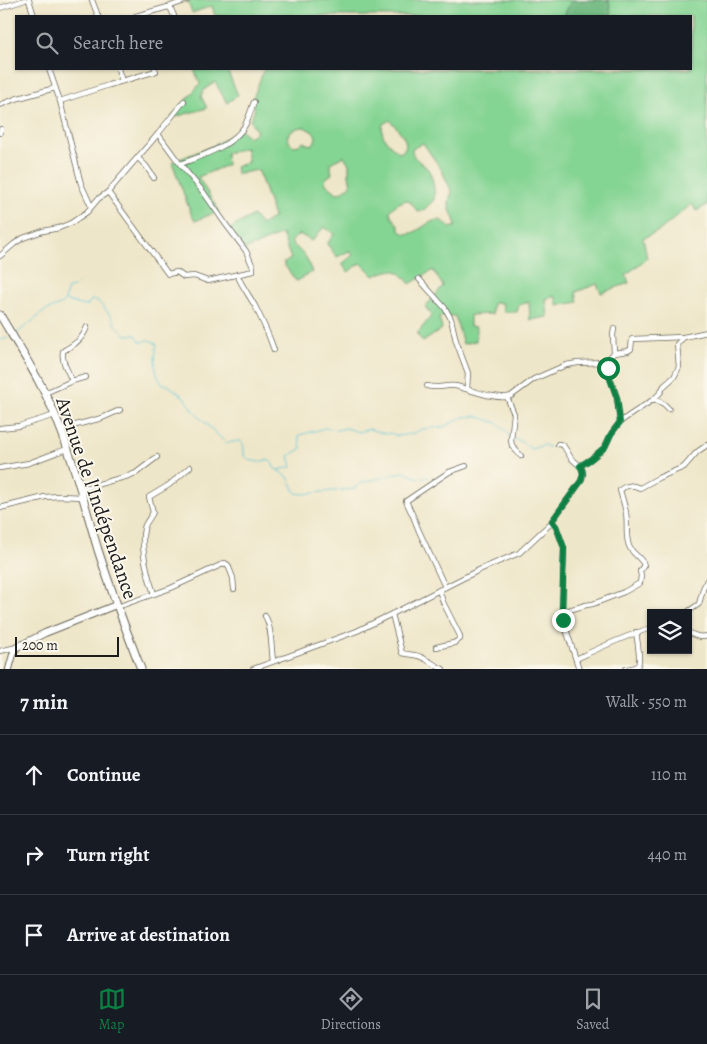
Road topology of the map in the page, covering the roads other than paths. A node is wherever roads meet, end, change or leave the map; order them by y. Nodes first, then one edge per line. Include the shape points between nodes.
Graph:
1 (25, 0) edge
2 (29, 0) edge
3 (92, 0) edge
4 (186, 0) edge
5 (168, 7) junction
6 (0, 8) edge
7 (34, 15) edge
8 (98, 15) edge
9 (140, 15) edge
10 (174, 15) edge
11 (49, 70) edge
12 (118, 70) edge
13 (156, 70) edge
14 (122, 81) junction
15 (55, 88) junction
16 (60, 101) junction
17 (184, 102) dead end
18 (254, 102) dead end
19 (0, 105) edge
20 (158, 134) junction
21 (138, 158) junction
22 (180, 164) junction
23 (154, 178) dead end
24 (108, 192) junction
25 (91, 206) junction
26 (0, 256) edge
27 (237, 274) junction
28 (419, 279) dead end
29 (0, 315) edge
30 (87, 327) dead end
31 (614, 329) dead end
32 (707, 332) edge
33 (684, 337) junction
34 (274, 350) dead end
35 (614, 353) junction
36 (605, 362) junction
37 (86, 377) dead end
38 (72, 381) junction
39 (427, 386) dead end
40 (467, 389) junction
41 (45, 393) junction
42 (507, 397) junction
43 (654, 399) junction
44 (669, 409) dead end
45 (120, 410) dead end
46 (55, 416) junction
47 (620, 422) junction
48 (0, 428) edge
49 (61, 429) junction
50 (558, 444) dead end
51 (707, 445) edge
52 (68, 449) junction
53 (520, 456) dead end
54 (157, 458) dead end
55 (466, 466) dead end
56 (580, 466) junction
57 (190, 467) dead end
58 (0, 468) edge
59 (80, 489) junction
60 (83, 497) junction
61 (0, 508) edge
62 (552, 521) junction
63 (707, 580) edge
64 (445, 587) junction
65 (234, 589) dead end
66 (439, 590) junction
67 (154, 594) junction
68 (117, 606) junction
69 (692, 609) edge
70 (562, 612) junction
71 (392, 614) junction
72 (265, 616) dead end
73 (647, 629) edge
74 (636, 632) junction
75 (692, 634) edge
76 (707, 636) edge
77 (17, 647) junction
78 (436, 647) dead end
79 (0, 651) edge
80 (576, 659) junction
81 (273, 661) junction
82 (257, 668) edge
83 (9, 669) edge
84 (141, 669) edge
85 (443, 669) edge
86 (579, 669) edge
87 (626, 669) edge

1 - 6 street
2 - 7 street
3 - 8 street
4 - 5 street
5 - 9 street
5 - 10 street
11 - 15 street
12 - 14 street
13 - 14 street
14 - 16 street
15 - 16 street
15 - 19 street
16 - 25 street via 80,184
17 - 20 street
18 - 22 street via 242,130 226,144
20 - 21 street
20 - 22 street
21 - 23 street
21 - 24 street
22 - 27 street via 246,252 253,271
24 - 25 street
24 - 27 street via 168,274 176,272 184,277 194,276 208,281
25 - 26 street via 71,223 24,238
27 - 34 street
28 - 40 street via 451,318 468,373
29 - 41 main road, Avenue de l'Indépendance
30 - 38 street via 77,343 63,351
31 - 35 street
32 - 33 street
33 - 35 street via 632,339 631,349
33 - 43 street via 677,344 678,370
35 - 36 street
36 - 42 street via 566,365 534,379
36 - 47 street via 617,398
37 - 38 street
38 - 41 street
39 - 40 street
40 - 42 street
41 - 46 main road, Avenue de l'Indépendance
42 - 53 street via 514,414 512,446
43 - 44 street
43 - 47 street
45 - 49 street
46 - 48 street
46 - 49 main road, Avenue de l'Indépendance
47 - 56 street via 605,447
49 - 52 main road, Avenue de l'Indépendance
50 - 56 street via 564,446
51 - 70 street via 684,467 640,488 624,486 620,490 629,545 644,565 640,571 640,583 593,604
52 - 58 street via 29,463
52 - 59 main road, Avenue de l'Indépendance
54 - 59 street via 136,473
55 - 64 street via 449,472 406,502
56 - 62 street via 583,470 581,481
57 - 67 street via 149,498 153,512 144,529 144,549
59 - 60 main road, Avenue de l'Indépendance
60 - 61 street via 45,497
60 - 68 main road, Avenue de l'Indépendance
62 - 64 street via 520,553
62 - 70 street via 564,548
63 - 69 street via 699,604
64 - 66 street
65 - 67 street via 233,578 225,563
66 - 71 street
66 - 78 street via 460,638 454,643
67 - 68 street
68 - 77 street
68 - 84 main road, Avenue de l'Indépendance
70 - 80 street
71 - 81 street
71 - 85 street via 402,653 420,656
72 - 81 street via 269,621
73 - 74 street
74 - 80 street
74 - 87 street via 638,666
75 - 76 street
77 - 79 street
77 - 83 street
80 - 86 street
81 - 82 street

